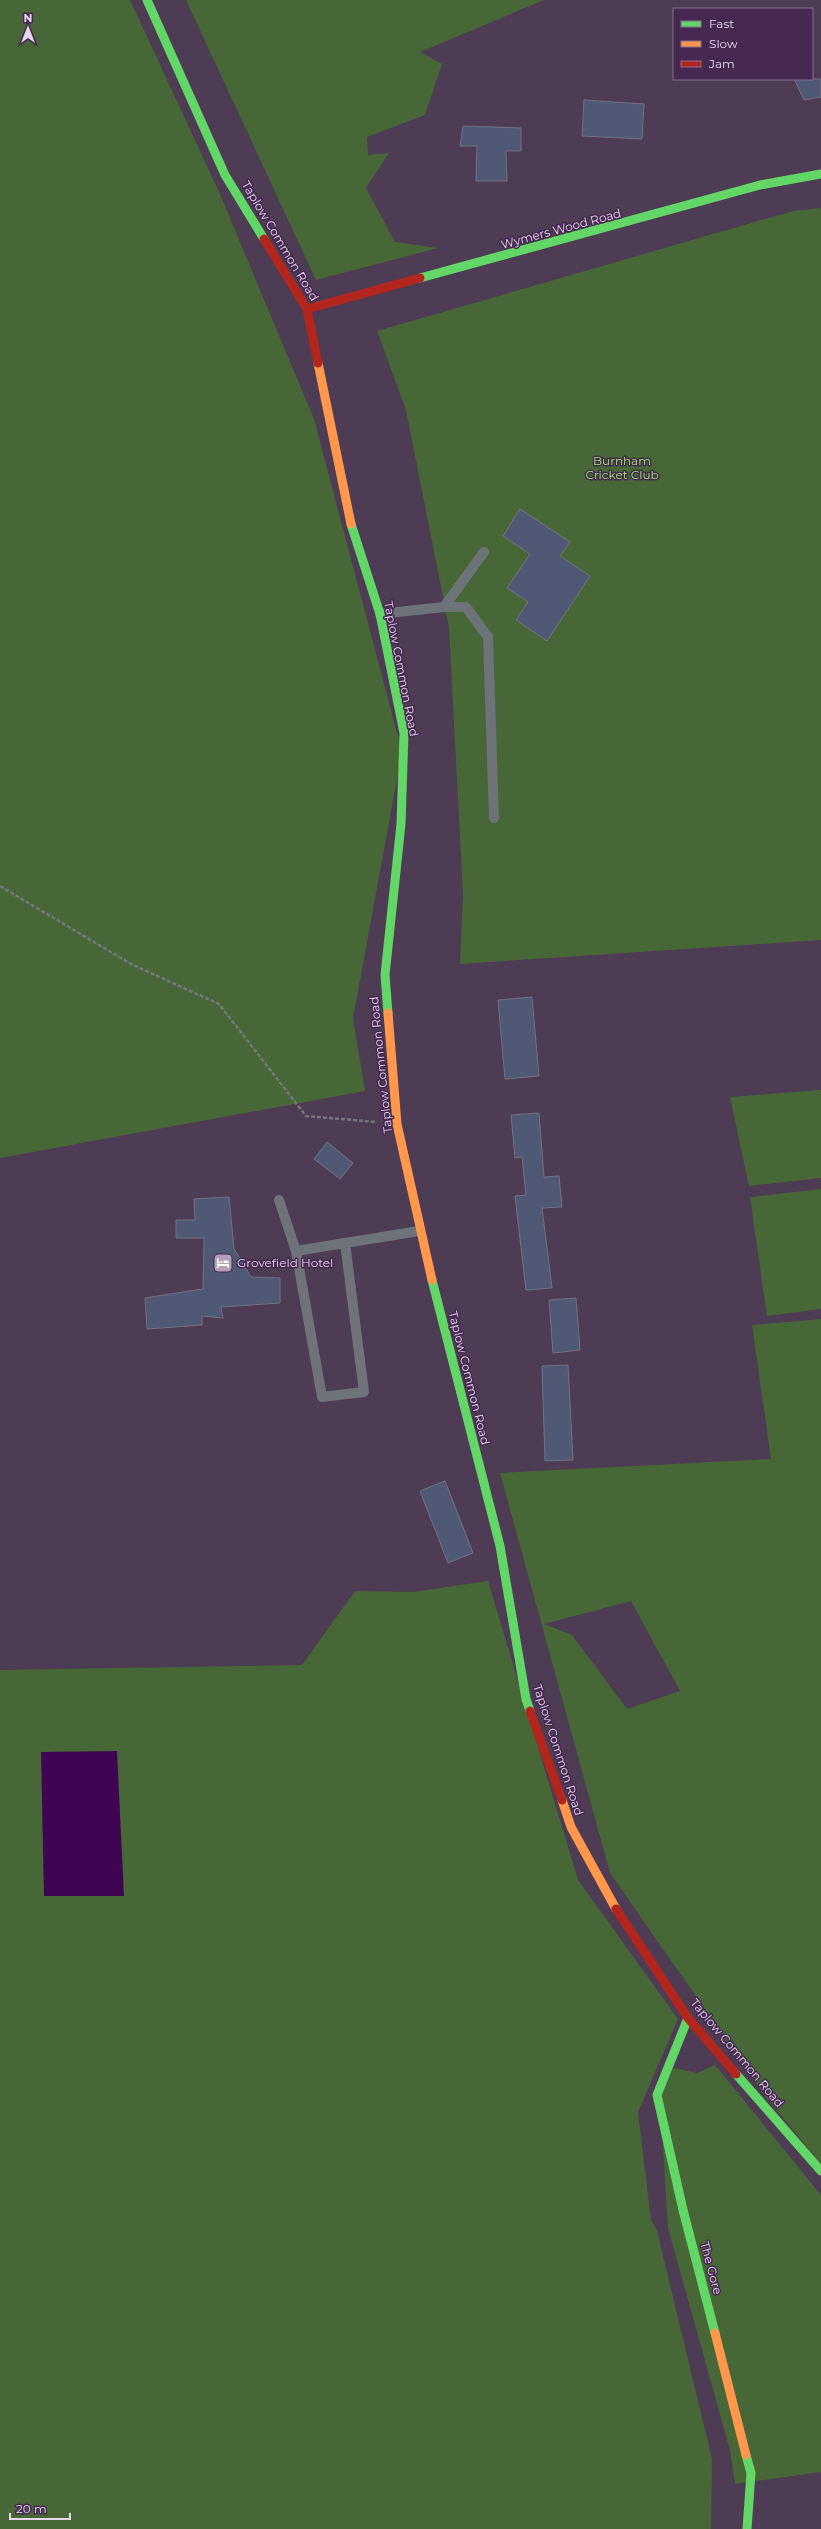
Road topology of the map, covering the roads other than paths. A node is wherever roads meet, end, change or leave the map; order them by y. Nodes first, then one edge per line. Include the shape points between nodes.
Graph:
1 (146, 0) edge
2 (821, 174) edge
3 (307, 309) junction
4 (484, 552) dead end
5 (444, 607) junction
6 (380, 614) junction
7 (494, 818) dead end
8 (279, 1200) dead end
9 (419, 1231) junction
10 (345, 1243) junction
11 (296, 1251) junction
12 (688, 2018) junction
13 (821, 2171) edge
14 (747, 2529) edge

1 - 3 street, Taplow Common Road via 225,175
2 - 3 street, Wymers Wood Road via 760,185
3 - 6 street, Taplow Common Road via 346,508
4 - 5 lane
5 - 6 lane
5 - 7 lane via 466,607 488,637
6 - 9 street, Taplow Common Road via 404,733 401,824 385,975 397,1124
8 - 11 lane
9 - 10 lane
9 - 12 street, Taplow Common Road via 500,1546 526,1699 571,1828 624,1924
10 - 11 lane
10 - 11 lane via 364,1392 322,1397
12 - 13 street, Taplow Common Road
12 - 14 street, The Gore via 657,2095 683,2210 751,2473

